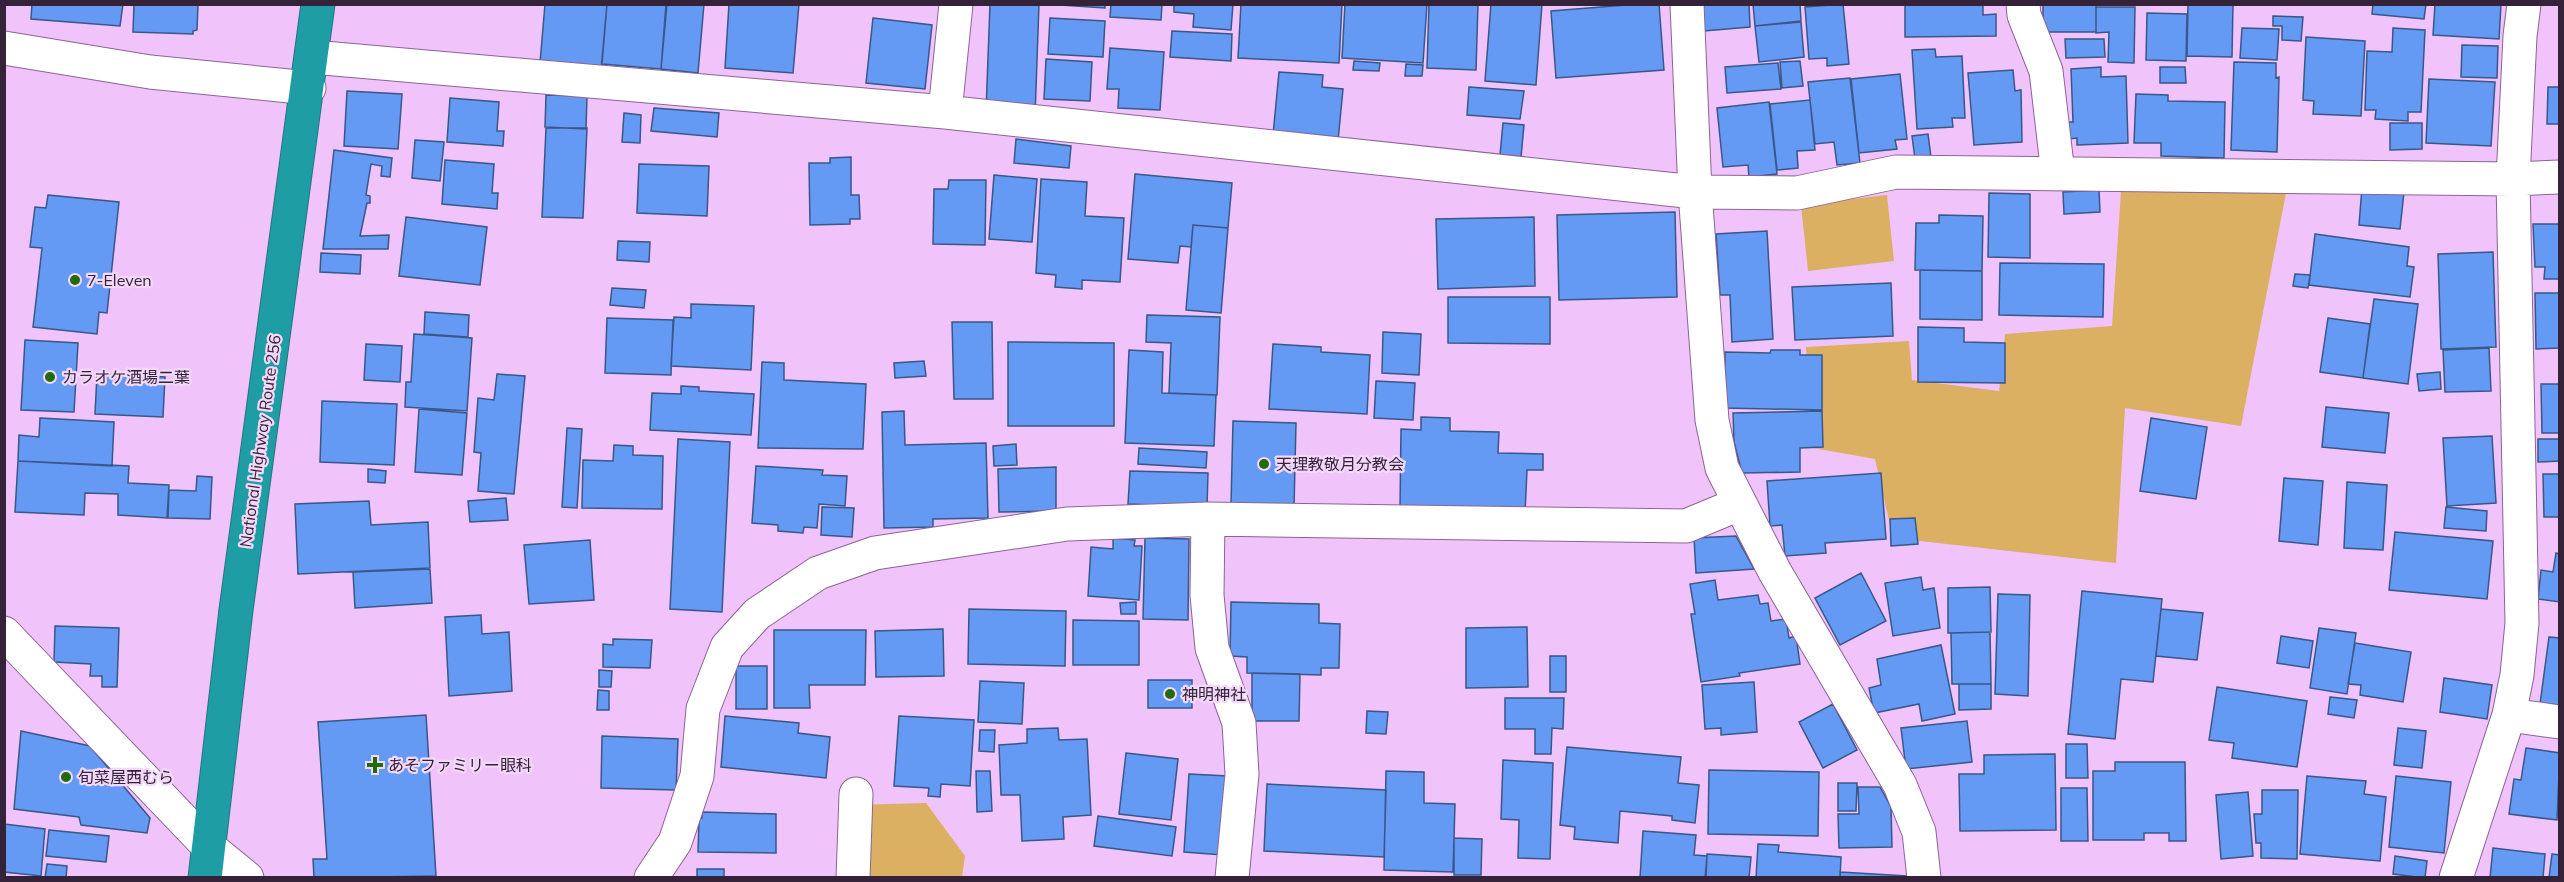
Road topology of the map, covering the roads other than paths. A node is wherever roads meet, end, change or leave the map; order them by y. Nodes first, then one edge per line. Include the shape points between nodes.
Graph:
1 (318, 4) edge
2 (956, 4) edge
3 (1688, 4) edge
4 (2023, 4) edge
5 (2524, 4) edge
6 (4, 48) edge
7 (310, 73) junction
8 (945, 112) junction
9 (2058, 174) junction
10 (2559, 177) edge
11 (2513, 179) junction
12 (1695, 192) junction
13 (1739, 504) junction
14 (1208, 519) junction
15 (4, 633) edge
16 (2509, 715) junction
17 (2559, 723) edge
18 (856, 794) dead end
19 (207, 862) edge
20 (247, 878) edge
21 (651, 878) edge
22 (853, 878) edge
23 (1232, 878) edge
24 (1924, 878) edge
25 (2456, 878) edge

1 - 7 highway, National Highway Route 256
2 - 8 street
3 - 12 street
4 - 9 street via 2046,71
5 - 11 street
6 - 7 street via 150,72
7 - 8 street
7 - 19 highway, National Highway Route 256 via 236,610
8 - 12 street
9 - 11 street
9 - 12 street via 1896,172 1797,193
10 - 11 street
11 - 16 street via 2522,623
12 - 13 street via 1712,420 1722,468
13 - 14 street via 1686,526
13 - 24 street via 1900,785 1919,832
14 - 21 street via 1067,524 875,553 818,573 757,614 727,647 703,709 697,776 690,798 675,842
14 - 23 street via 1207,595 1212,648 1239,723 1242,774
15 - 19 street
16 - 17 street
16 - 25 street
18 - 22 street
19 - 20 street

